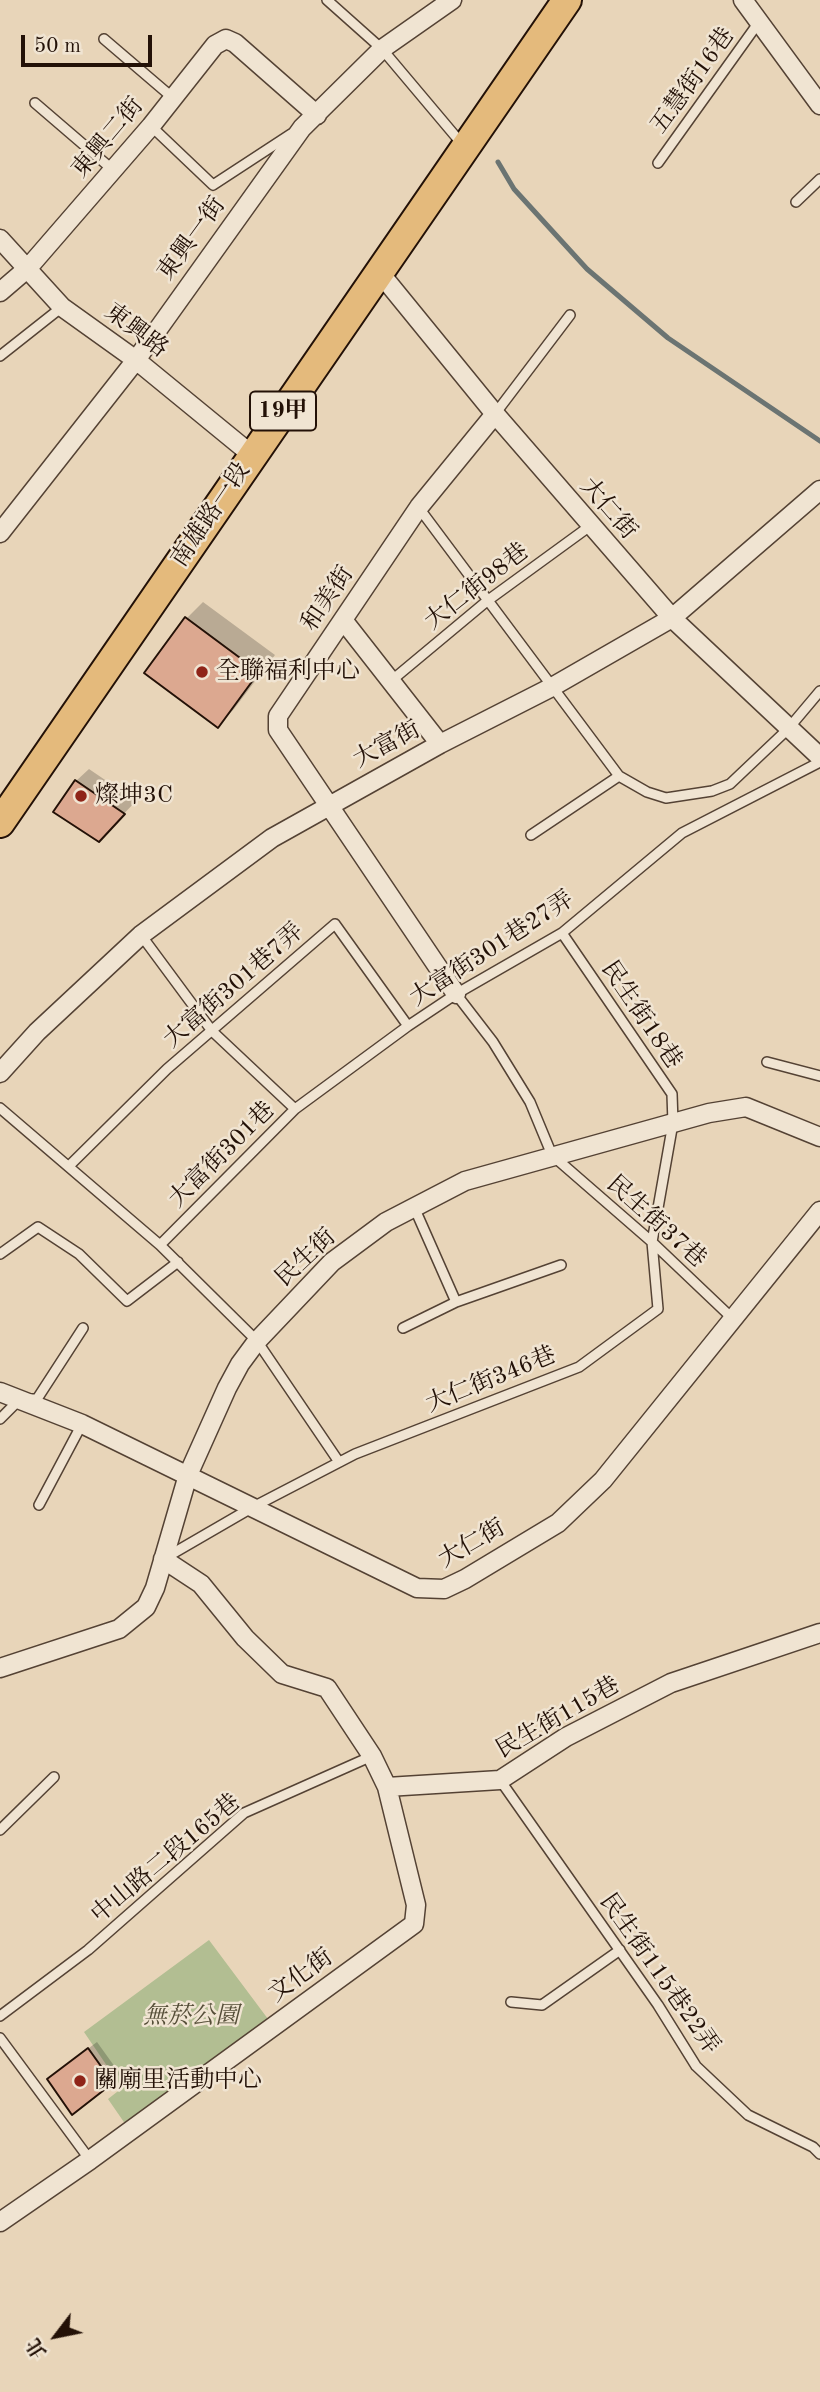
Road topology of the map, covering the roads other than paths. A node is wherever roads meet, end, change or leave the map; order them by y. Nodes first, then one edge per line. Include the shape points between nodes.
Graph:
1 (327, 0) edge
2 (452, 0) edge
3 (567, 0) edge
4 (743, 0) edge
5 (759, 22) junction
6 (104, 39) dead end
7 (382, 49) junction
8 (173, 98) junction
9 (35, 103) dead end
10 (819, 103) edge
11 (317, 115) junction
12 (151, 126) junction
13 (302, 128) junction
14 (464, 147) junction
15 (658, 163) dead end
16 (113, 170) junction
17 (820, 179) edge
18 (796, 202) dead end
19 (0, 239) edge
20 (28, 268) junction
21 (380, 273) junction
22 (0, 292) edge
23 (62, 307) junction
24 (570, 316) dead end
25 (0, 356) edge
26 (136, 360) junction
27 (495, 414) junction
28 (251, 455) junction
29 (820, 490) edge
30 (418, 508) junction
31 (590, 526) junction
32 (0, 533) edge
33 (487, 601) junction
34 (672, 618) junction
35 (343, 620) junction
36 (391, 681) junction
37 (552, 687) junction
38 (820, 691) edge
39 (788, 729) junction
40 (440, 744) junction
41 (820, 760) edge
42 (619, 776) junction
43 (329, 804) junction
44 (0, 823) edge
45 (531, 835) dead end
46 (562, 933) junction
47 (141, 935) junction
48 (456, 994) junction
49 (408, 1026) junction
50 (212, 1031) junction
51 (767, 1062) dead end
52 (0, 1073) edge
53 (820, 1076) edge
54 (0, 1108) edge
55 (295, 1109) junction
56 (673, 1123) junction
57 (820, 1137) edge
58 (552, 1155) junction
59 (69, 1166) junction
60 (414, 1207) junction
61 (820, 1211) edge
62 (652, 1242) junction
63 (160, 1245) junction
64 (0, 1254) edge
65 (177, 1262) junction
66 (561, 1265) dead end
67 (456, 1302) junction
68 (733, 1319) junction
69 (83, 1328) dead end
70 (403, 1328) dead end
71 (257, 1341) junction
72 (0, 1392) edge
73 (20, 1399) junction
74 (0, 1419) edge
75 (82, 1424) junction
76 (339, 1462) junction
77 (188, 1475) junction
78 (39, 1505) dead end
79 (253, 1507) junction
80 (163, 1559) junction
81 (820, 1633) edge
82 (0, 1668) edge
83 (372, 1756) junction
84 (54, 1777) dead end
85 (500, 1780) junction
86 (387, 1787) junction
87 (0, 1830) edge
88 (620, 1951) junction
89 (511, 2001) dead end
90 (0, 2016) edge
91 (0, 2038) edge
92 (820, 2154) edge
93 (90, 2160) junction
94 (0, 2222) edge

1 - 7 lane
2 - 7 street, 東興一街
3 - 14 main road, 南雄路一段 / 19甲
4 - 5 street
5 - 10 street
5 - 15 lane, 五慧街16巷
6 - 8 lane
7 - 11 street, 東興一街
7 - 14 lane
8 - 11 street, 東興二街 via 215,45 226,39
8 - 12 street, 東興二街
9 - 16 lane
11 - 13 street, 東興一街
12 - 13 lane via 212,186
12 - 16 street, 東興二街
13 - 26 street, 東興一街
14 - 21 main road, 南雄路一段 / 19甲
16 - 20 street, 東興二街
17 - 18 lane
19 - 20 street, 東興路
20 - 22 street, 東興二街
20 - 23 street, 東興路
21 - 27 street, 大仁街
21 - 28 main road, 南雄路一段 / 19甲
23 - 25 lane
23 - 26 street, 東興路
24 - 27 lane
26 - 28 street, 東興路
26 - 32 street, 東興一街
27 - 30 street, 和美街
27 - 31 street, 大仁街
28 - 44 main road, 南雄路一段 / 19甲
29 - 34 street, 大富街
30 - 33 lane
30 - 35 street, 和美街
31 - 33 lane, 大仁街98巷
31 - 34 street, 大仁街
33 - 36 lane, 大仁街98巷
33 - 37 lane
34 - 37 street, 大富街
34 - 39 street, 大仁街
35 - 36 street
35 - 43 street, 和美街 via 278,716 278,730
36 - 40 street
37 - 40 street, 大富街
37 - 42 lane
38 - 39 lane
39 - 41 street, 大仁街
39 - 42 lane via 730,784 712,791 666,798
40 - 43 street, 大富街
41 - 46 lane, 大富街301巷27弄 via 682,833
42 - 45 lane
43 - 47 street, 大富街 via 272,838
43 - 48 street, 和美街
46 - 48 lane, 大富街301巷27弄
46 - 56 lane, 民生街18巷 via 671,1094
47 - 50 lane, 大富街301巷
47 - 52 street, 大富街
48 - 49 lane, 大富街301巷27弄
48 - 58 lane via 530,1102
49 - 50 lane, 大富街301巷7弄 via 335,924
49 - 55 lane, 大富街301巷27弄
50 - 55 lane, 大富街301巷
50 - 59 lane, 大富街301巷7弄
51 - 53 lane
54 - 59 lane
55 - 63 lane, 大富街301巷
56 - 57 street, 民生街 via 746,1107
56 - 58 street, 民生街
56 - 62 lane, 大仁街346巷
58 - 60 street, 民生街 via 465,1181
58 - 62 lane, 民生街37巷
59 - 63 lane
60 - 67 lane
60 - 71 street, 民生街 via 332,1262
61 - 68 street, 大仁街
62 - 68 lane, 民生街37巷
62 - 76 lane, 大仁街346巷 via 658,1309 579,1367
63 - 65 lane
64 - 65 lane via 38,1227 79,1254 127,1301
65 - 71 lane
66 - 67 lane
67 - 70 lane
68 - 79 street, 大仁街 via 603,1480 572,1511 444,1590 416,1588
69 - 73 lane via 37,1399
71 - 76 lane
71 - 77 street, 民生街 via 227,1388
72 - 73 street, 大仁街
73 - 74 lane
73 - 75 street, 大仁街
75 - 77 street, 大仁街
75 - 78 lane
76 - 79 lane, 大仁街346巷
77 - 79 street, 大仁街
77 - 80 street, 民生街
79 - 80 lane, 大仁街346巷
80 - 82 street, 民生街 via 146,1607 119,1629
80 - 83 street via 201,1584 282,1674 327,1688
81 - 85 street, 民生街115巷 via 671,1683 566,1737
83 - 86 street
83 - 90 lane, 中山路二段165巷 via 244,1813 88,1950
84 - 87 lane
85 - 86 street, 民生街115巷
85 - 88 lane, 民生街115巷22弄
86 - 93 street, 文化街 via 416,1905 414,1924
88 - 89 lane via 542,2005
88 - 92 lane, 民生街115巷22弄 via 696,2066 748,2115
91 - 93 lane
93 - 94 street, 文化街

